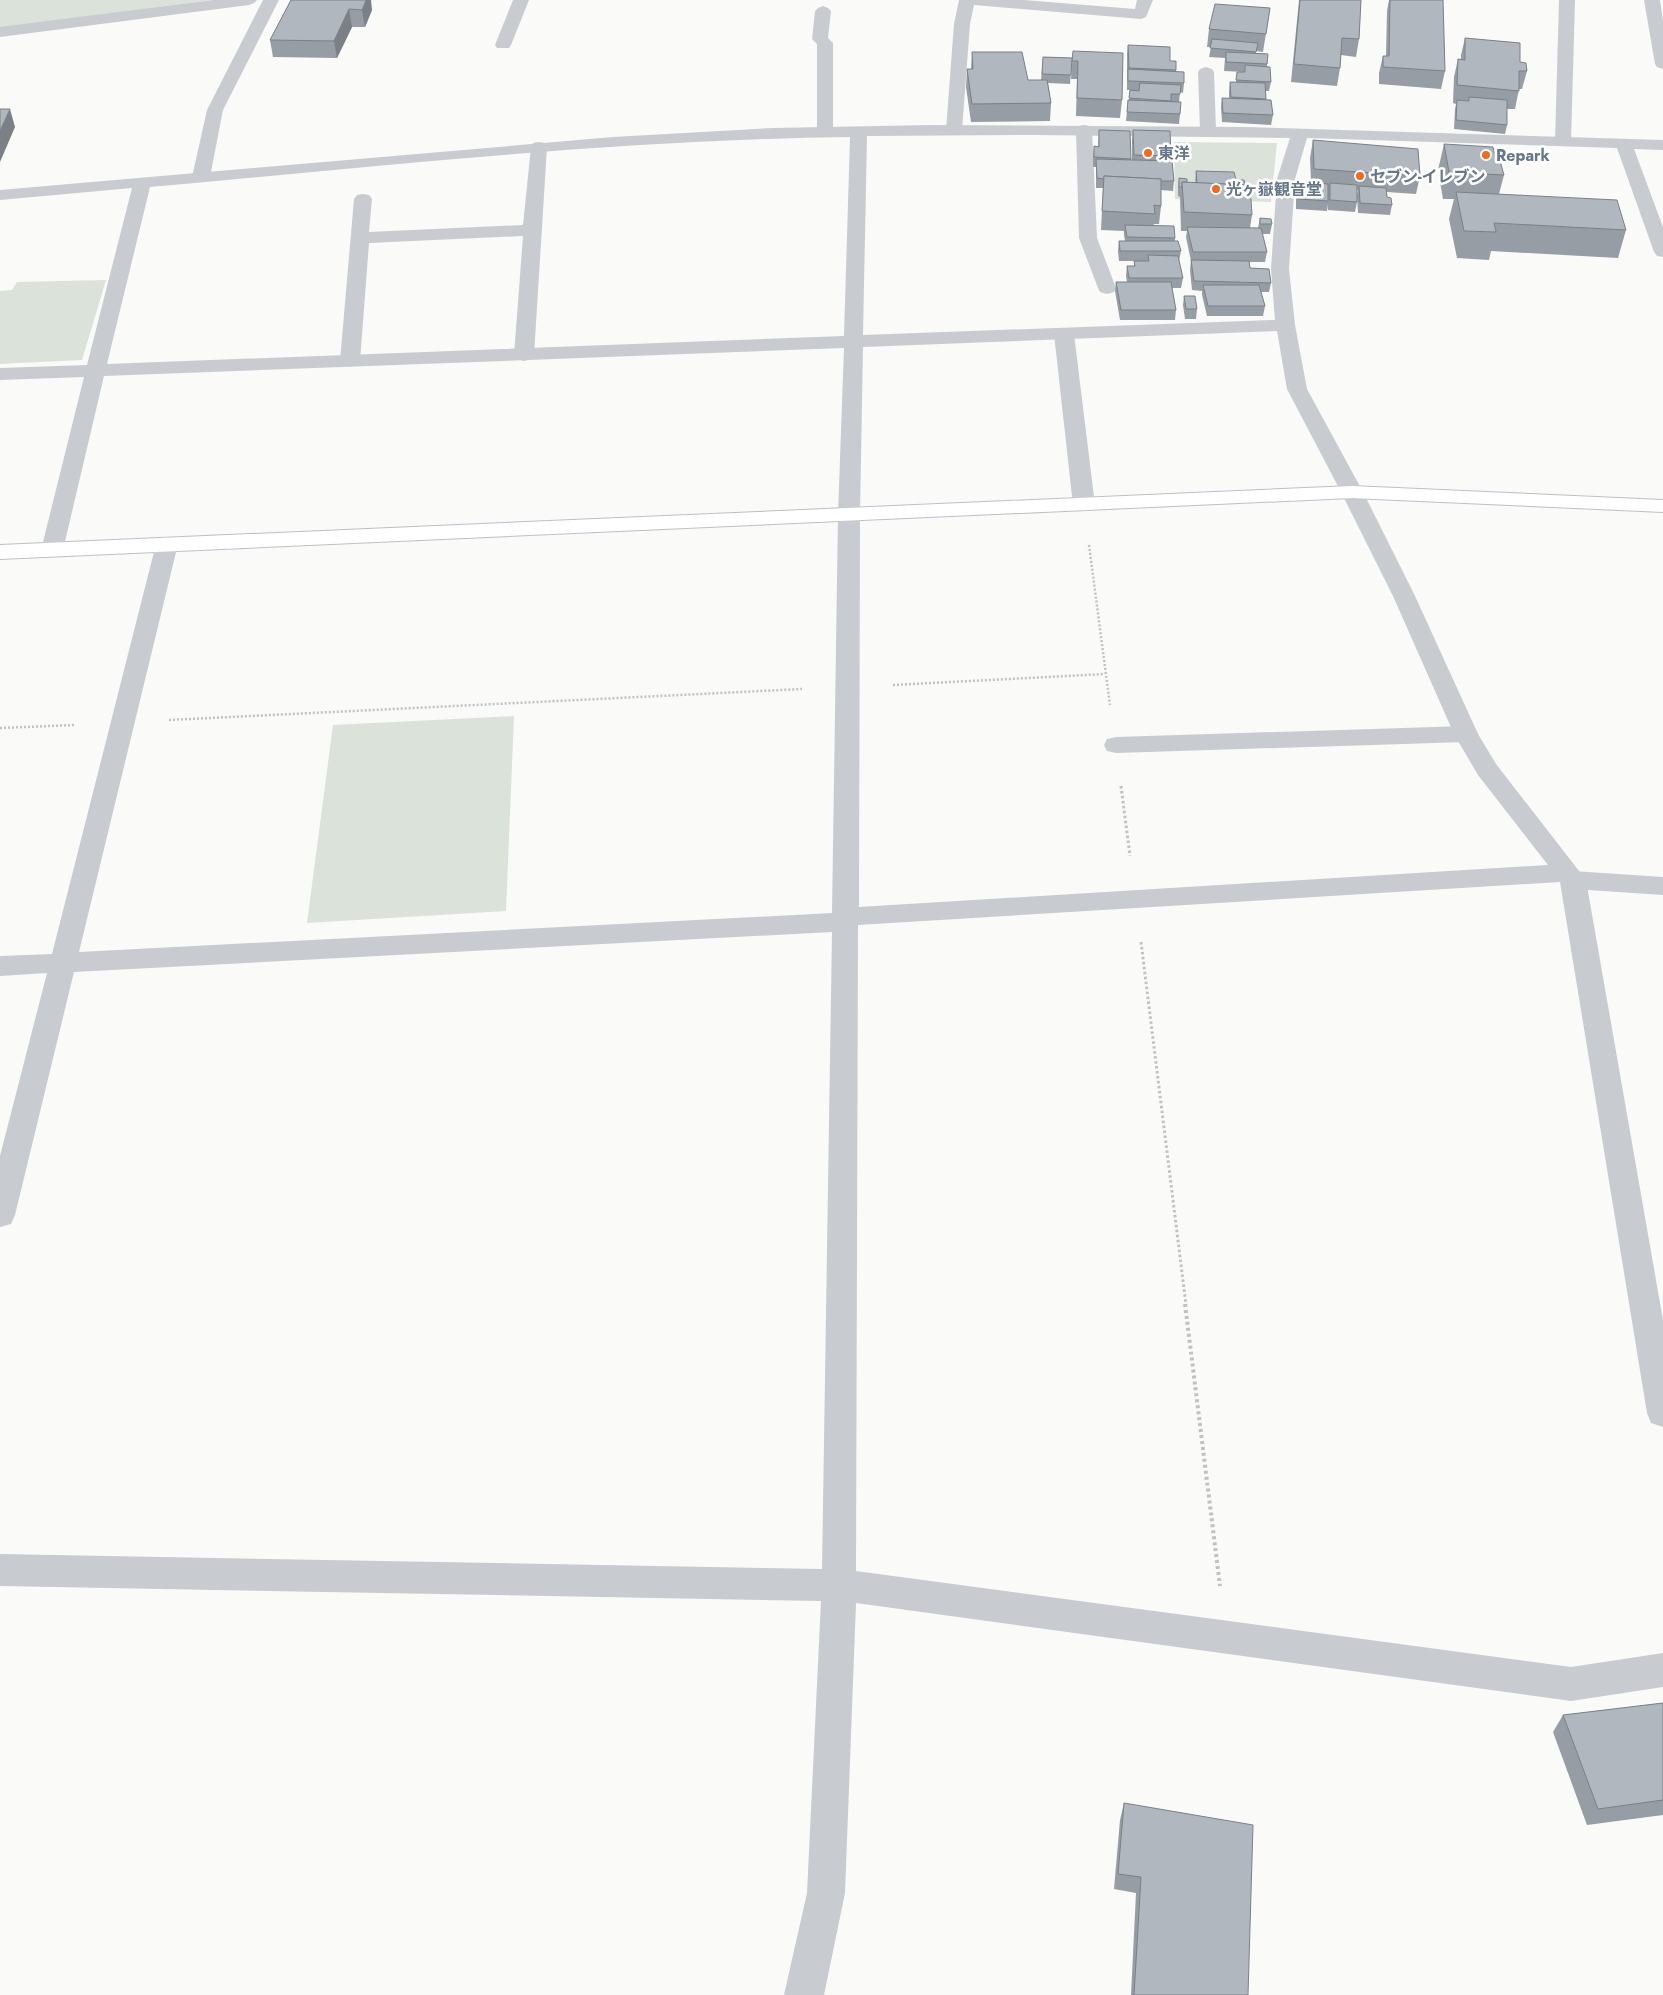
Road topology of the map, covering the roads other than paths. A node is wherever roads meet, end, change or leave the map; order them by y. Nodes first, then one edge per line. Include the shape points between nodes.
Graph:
1 (249, 0) edge
2 (271, 0) edge
3 (521, 0) edge
4 (967, 0) edge
5 (1144, 0) edge
6 (1567, 0) edge
7 (1652, 0) edge
8 (823, 11) dead end
9 (0, 32) edge
10 (1660, 32) edge
11 (503, 45) dead end
12 (1663, 64) edge
13 (1206, 72) dead end
14 (954, 130) junction
15 (1084, 130) junction
16 (1208, 131) junction
17 (826, 132) junction
18 (859, 132) junction
19 (1300, 132) junction
20 (1563, 142) junction
21 (1624, 144) junction
22 (1663, 145) edge
23 (539, 147) junction
24 (200, 177) junction
25 (142, 182) junction
26 (0, 195) edge
27 (363, 199) dead end
28 (532, 230) junction
29 (361, 238) junction
30 (1663, 252) edge
31 (1108, 288) dead end
32 (1285, 325) junction
33 (1064, 334) junction
34 (854, 341) junction
35 (524, 355) junction
36 (350, 361) junction
37 (97, 370) junction
38 (0, 374) edge
39 (1352, 492) junction
40 (1084, 505) junction
41 (1663, 506) edge
42 (849, 514) junction
43 (166, 544) junction
44 (52, 550) junction
45 (0, 552) edge
46 (1466, 734) junction
47 (1116, 745) road end
48 (1570, 877) junction
49 (1663, 886) edge
50 (844, 920) junction
51 (63, 963) junction
52 (0, 966) edge
53 (0, 1215) edge
54 (1663, 1413) edge
55 (0, 1570) edge
56 (839, 1585) junction
57 (1663, 1670) edge
58 (804, 1995) edge

1 - 9 street
2 - 24 street via 215,110
3 - 11 street
4 - 5 street via 1141,14
4 - 14 street via 962,24
6 - 20 street
7 - 10 street
8 - 17 street via 820,39 826,43
10 - 12 street
13 - 16 street
14 - 15 street
14 - 18 street
15 - 16 street
15 - 31 street via 1088,238
16 - 19 street
17 - 18 street
17 - 23 street
18 - 34 street
19 - 20 street
19 - 32 street via 1286,179 1280,269
20 - 21 street
21 - 22 street
21 - 30 street
23 - 24 street
23 - 28 street
24 - 25 street
25 - 26 street
25 - 37 street
27 - 29 street
28 - 29 street
28 - 35 street
29 - 36 street
32 - 33 street
32 - 39 street via 1297,389
33 - 34 street
33 - 40 street
34 - 35 street
34 - 42 street
35 - 36 street
36 - 37 street
37 - 38 street
37 - 44 street
39 - 40 street
39 - 41 street
39 - 46 street via 1404,596
40 - 42 street
42 - 43 street
42 - 50 street
43 - 44 street
43 - 51 street
44 - 45 street
46 - 47 street
46 - 48 street via 1487,769
48 - 49 street
48 - 50 street via 1136,900
48 - 54 street
50 - 51 street
50 - 56 street
51 - 52 street
51 - 53 street
55 - 56 street
56 - 57 street via 1571,1684
56 - 58 street via 826,1893

